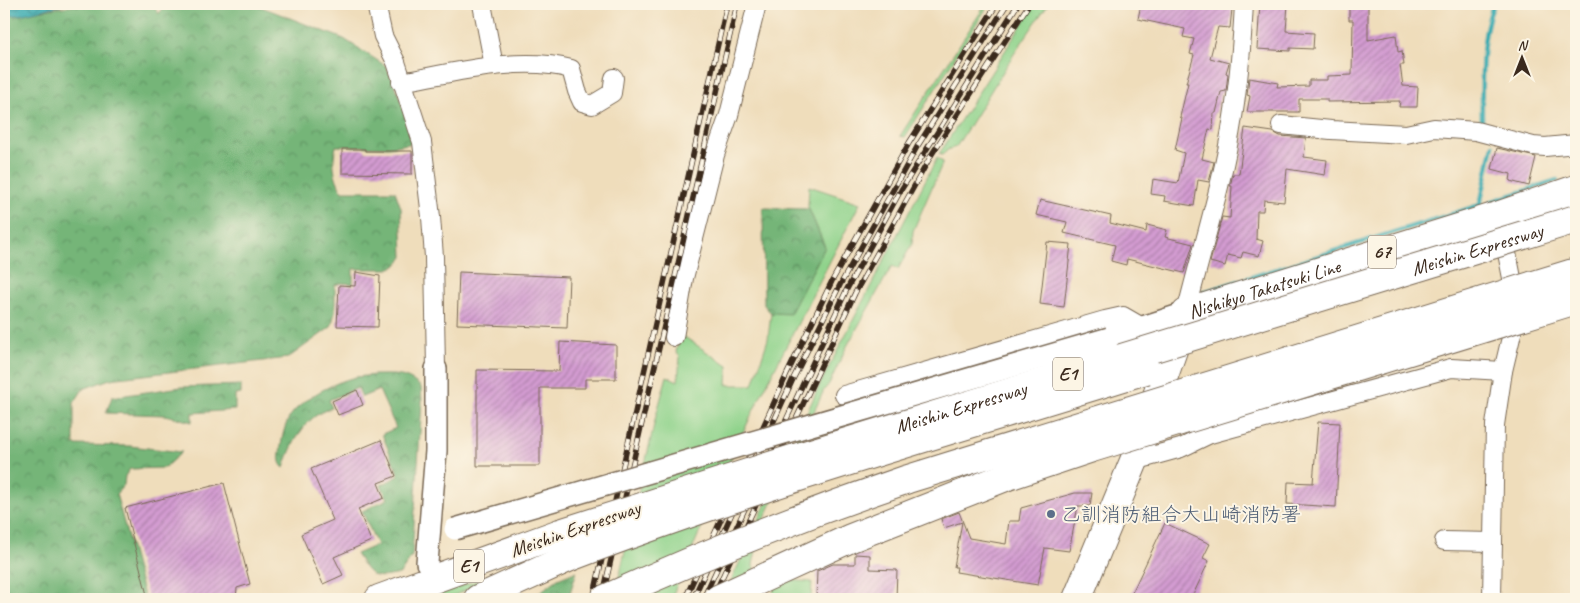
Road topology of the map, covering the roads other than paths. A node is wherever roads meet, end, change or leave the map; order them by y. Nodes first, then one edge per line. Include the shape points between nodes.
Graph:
1 (376, 4) edge
2 (482, 4) edge
3 (758, 4) edge
4 (1244, 4) edge
5 (494, 66) junction
6 (614, 78) dead end
7 (401, 82) junction
8 (1281, 125) dead end
9 (1576, 144) edge
10 (1576, 150) edge
11 (1576, 189) edge
12 (1576, 214) edge
13 (1500, 215) junction
14 (1576, 218) edge
15 (1520, 236) junction
16 (1576, 238) edge
17 (1576, 272) edge
18 (1576, 300) edge
19 (1186, 313) junction
20 (1576, 315) edge
21 (1142, 327) junction
22 (1477, 330) junction
23 (674, 337) dead end
24 (436, 369) joint
25 (1502, 372) junction
26 (844, 395) dead end
27 (1134, 461) junction
28 (430, 536) junction
29 (1444, 541) dead end
30 (1492, 542) junction
31 (565, 545) junction
32 (427, 563) dead end
33 (379, 599) edge
34 (478, 599) edge
35 (605, 599) edge
36 (718, 599) edge
37 (1077, 599) edge
38 (1492, 599) edge

1 - 7 street via 383,36 396,62
2 - 5 street
3 - 23 street via 684,278
4 - 19 street via 1233,118 1219,188
5 - 6 street via 536,63 571,69 582,102 592,105 612,93
5 - 7 street
7 - 24 street via 422,142 431,217
8 - 9 street via 1406,134 1434,128 1476,130 1533,146
9 - 10 street
11 - 13 main road, Nishikyo Takatsuki Line / 67
12 - 15 main road, bridge
13 - 19 main road, Nishikyo Takatsuki Line / 67
13 - 25 street via 1518,308
14 - 15 main road, Meishin Expressway / E1, bridge
15 - 31 main road, Meishin Expressway / E1, bridge via 802,456
16 - 31 main road, Meishin Expressway / E1, bridge via 812,473 642,530
17 - 35 main road, bridge via 900,482 750,537
18 - 22 main road, bridge
19 - 21 street
19 - 27 main road, Nishikyo Takatsuki Line
20 - 22 main road, bridge
21 - 26 street via 1123,316 1105,320
21 - 28 street, bridge
22 - 36 main road, bridge via 1008,476 851,538
24 - 28 street via 436,451
25 - 27 street via 1451,368 1210,434 1181,448
25 - 30 street via 1495,425
27 - 37 main road, Nishikyo Takatsuki Line
28 - 32 street
29 - 30 street
30 - 38 street
31 - 33 main road, Meishin Expressway / E1
31 - 34 main road, Meishin Expressway / E1

